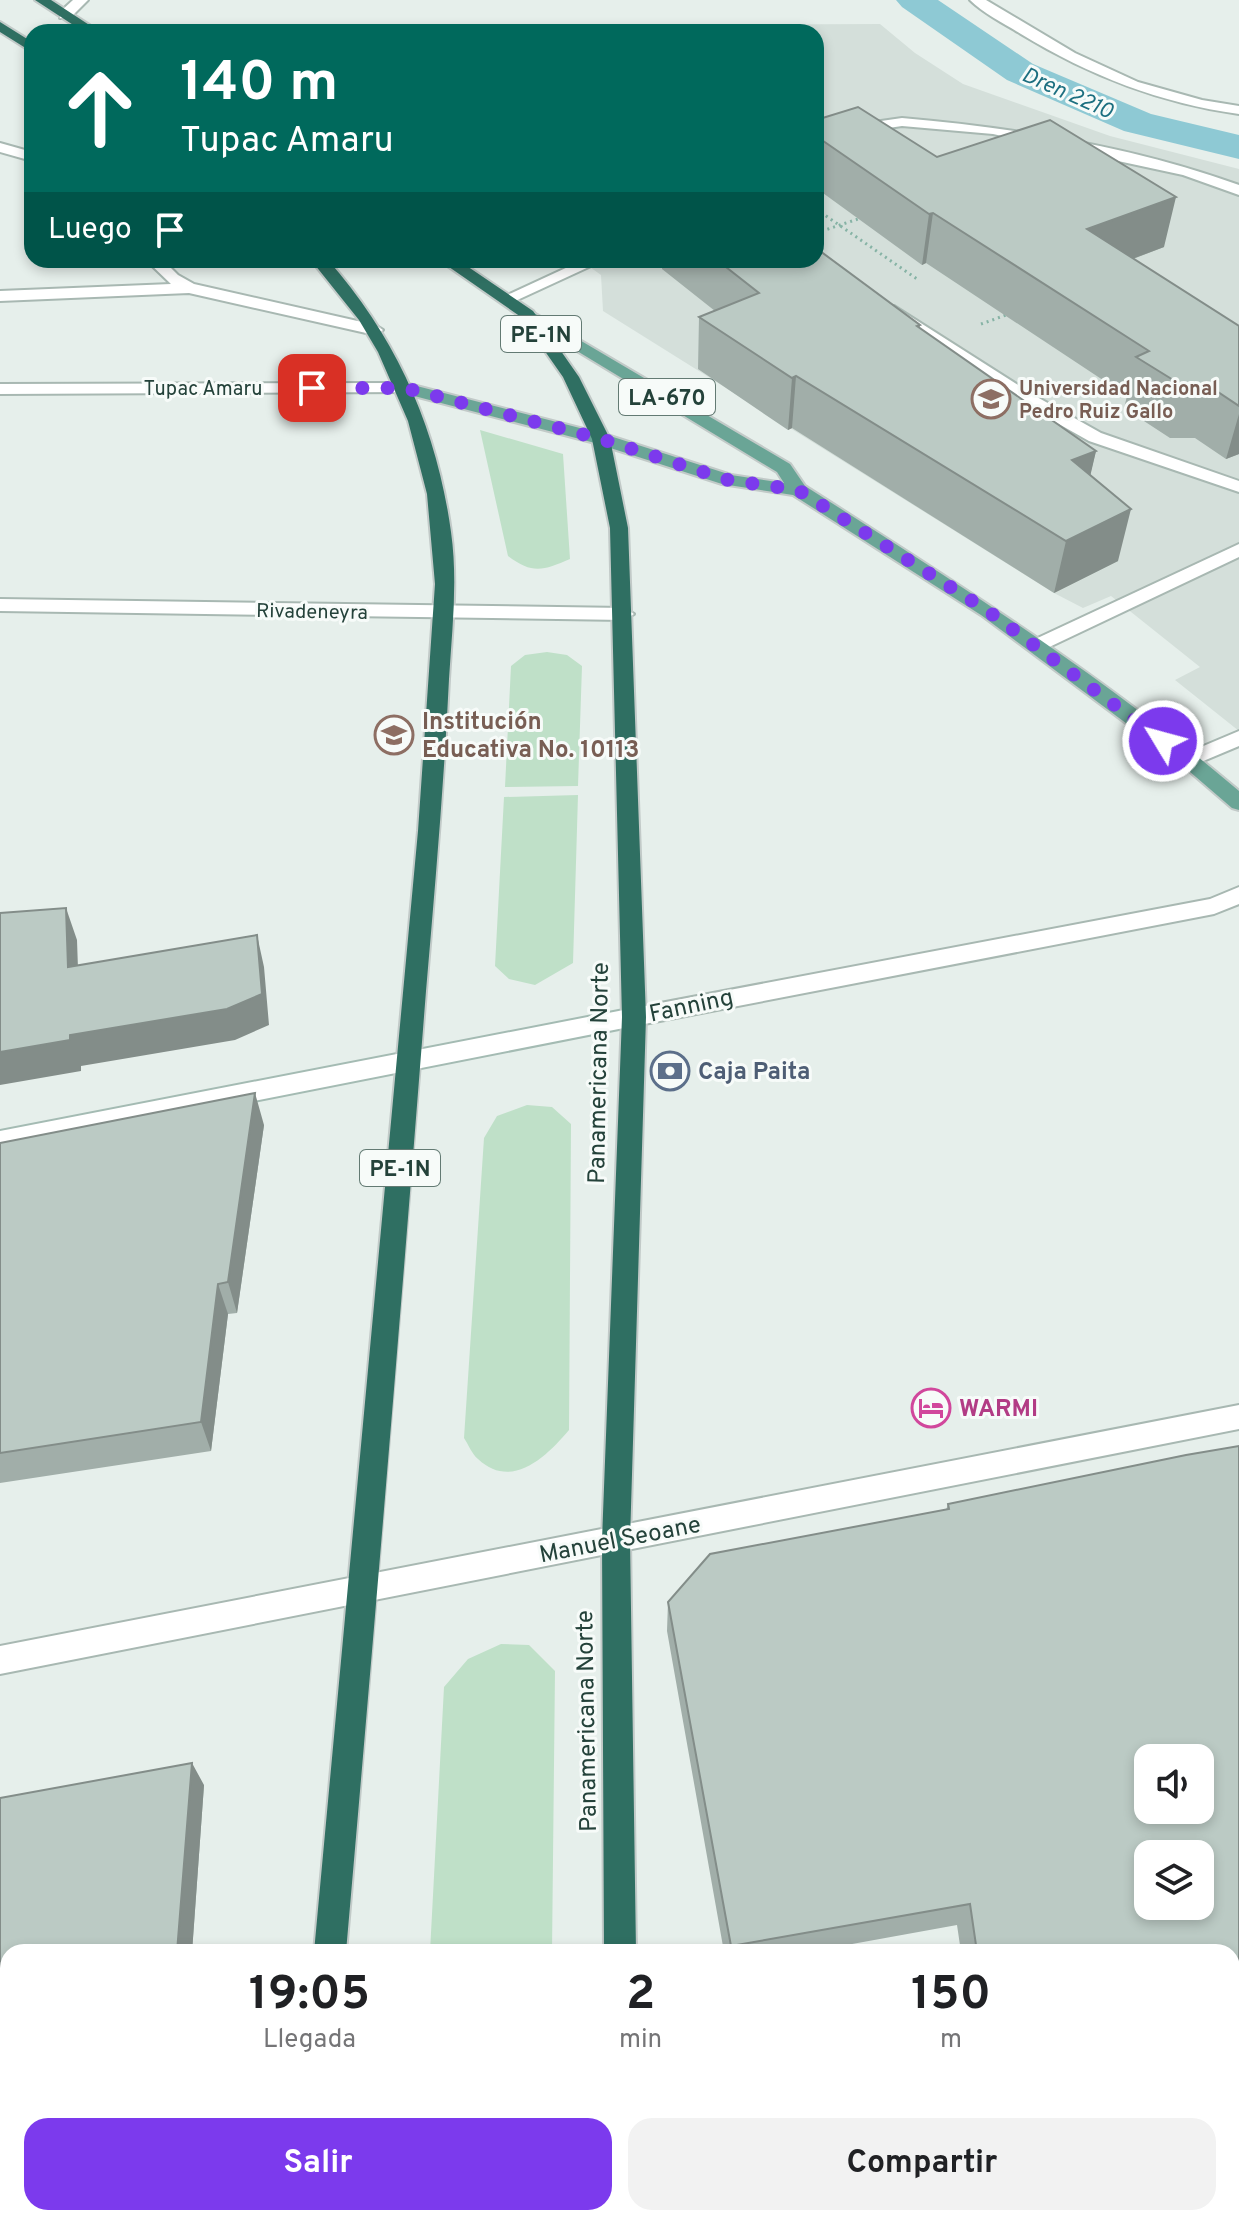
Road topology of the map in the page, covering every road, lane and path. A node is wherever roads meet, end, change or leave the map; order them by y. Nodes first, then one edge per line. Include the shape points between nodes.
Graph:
1 (42, 0) edge
2 (81, 0) edge
3 (977, 0) edge
4 (65, 15) junction
5 (80, 24) edge
6 (0, 26) edge
7 (24, 42) edge
8 (1239, 110) edge
9 (824, 136) edge
10 (0, 147) edge
11 (24, 154) edge
12 (1187, 171) junction
13 (1239, 171) edge
14 (1239, 190) edge
15 (865, 216) edge
16 (824, 230) edge
17 (162, 268) edge
18 (325, 268) edge
19 (459, 268) edge
20 (578, 268) edge
21 (189, 288) junction
22 (0, 296) edge
23 (507, 299) junction
24 (877, 300) edge
25 (1012, 312) edge
26 (527, 314) junction
27 (375, 330) junction
28 (938, 339) junction
29 (405, 388) junction
30 (0, 389) edge
31 (601, 439) junction
32 (1239, 487) edge
33 (798, 490) junction
34 (1239, 550) edge
35 (0, 605) edge
36 (443, 613) junction
37 (624, 614) junction
38 (1036, 646) junction
39 (1239, 738) edge
40 (1189, 760) junction
41 (1239, 803) edge
42 (1239, 895) edge
43 (634, 1017) junction
44 (410, 1060) junction
45 (0, 1141) edge
46 (1239, 1417) edge
47 (616, 1540) junction
48 (363, 1590) junction
49 (0, 1660) edge
50 (331, 1944) edge
51 (620, 1944) edge

1 - 4 highway
2 - 4 street
3 - 8 street via 1058,53 1126,84 1208,107
4 - 5 highway
6 - 7 highway
9 - 12 street via 902,122 993,130
10 - 11 street
12 - 13 street
12 - 14 street
15 - 16 path
17 - 21 street
18 - 27 highway, PE-1N
19 - 23 highway, Panamericana Norte / PE-1N
20 - 23 street
21 - 22 street
21 - 27 street
23 - 26 highway, Panamericana Norte / PE-1N
24 - 28 street
25 - 28 path
26 - 31 highway, Panamericana Norte / PE-1N via 571,377
26 - 33 main road, LA-670 via 784,468
27 - 29 highway, PE-1N
28 - 32 street via 1095,437
29 - 30 street, Tupac Amaru
29 - 31 main road, LA-670
29 - 36 highway, PE-1N via 429,455 443,536
31 - 33 main road, LA-670 via 728,480
31 - 37 highway, Panamericana Norte / PE-1N via 619,528
33 - 38 main road, LA-670
34 - 38 street
35 - 36 street, Rivadeneyra
36 - 37 street, Rivadeneyra
36 - 44 highway, PE-1N
37 - 43 highway, Panamericana Norte / PE-1N
38 - 40 main road, LA-670
39 - 40 street
40 - 41 main road, LA-670
42 - 43 street, Fanning via 1214,906
43 - 44 street, Fanning
43 - 47 highway, Panamericana Norte / PE-1N
44 - 45 street, Fanning
44 - 48 highway, PE-1N
46 - 47 street, Manuel Seoane
47 - 48 street, Manuel Seoane
47 - 51 highway, Panamericana Norte / PE-1N
48 - 49 street, Manuel Seoane
48 - 50 highway, PE-1N

